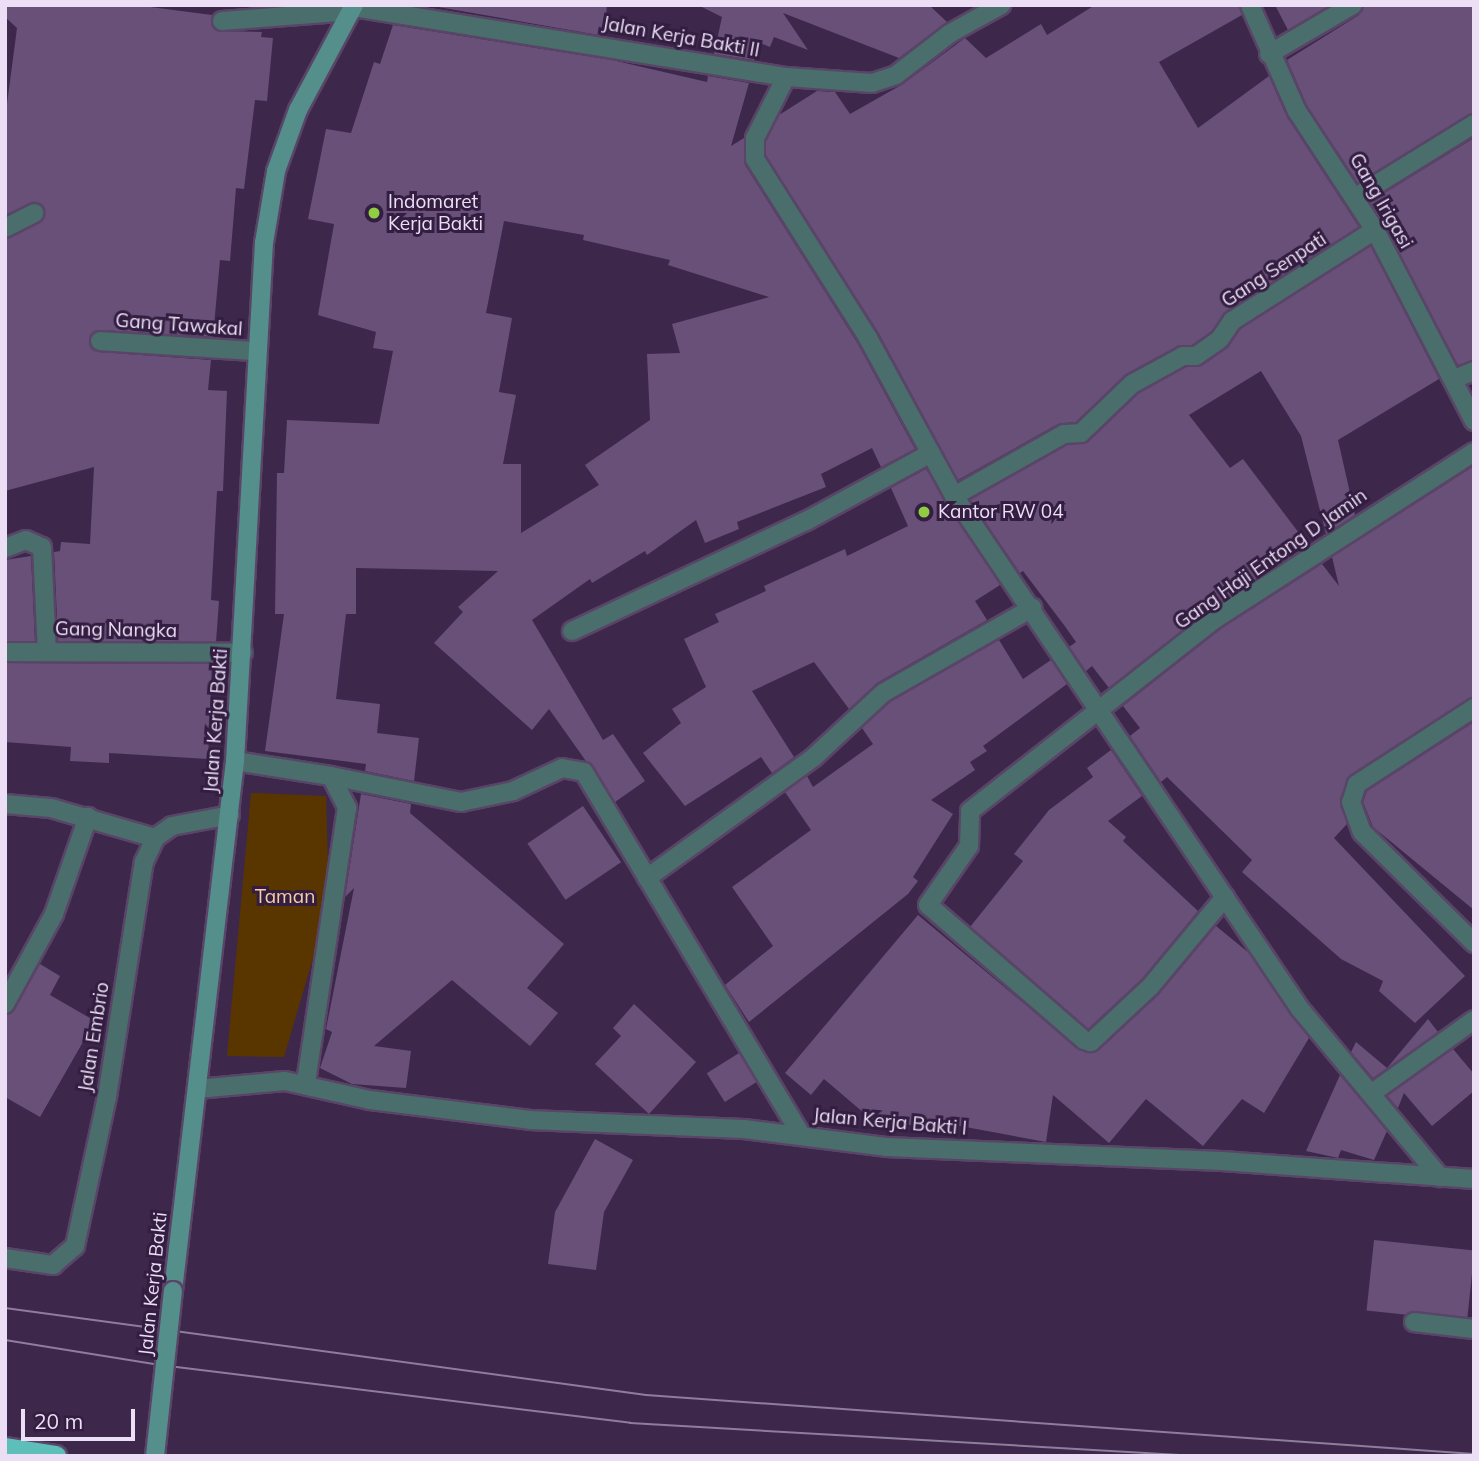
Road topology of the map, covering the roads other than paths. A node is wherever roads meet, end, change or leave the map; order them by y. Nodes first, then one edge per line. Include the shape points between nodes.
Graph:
1 (1000, 5) edge
2 (1250, 5) edge
3 (1353, 5) edge
4 (353, 8) edge
5 (976, 9) edge
6 (222, 22) dead end
7 (1269, 54) junction
8 (786, 77) junction
9 (1474, 124) edge
10 (1356, 197) junction
11 (34, 213) dead end
12 (5, 228) edge
13 (1375, 230) junction
14 (100, 341) dead end
15 (256, 351) junction
16 (1474, 371) edge
17 (1454, 379) junction
18 (1474, 421) edge
19 (1474, 452) edge
20 (931, 453) junction
21 (954, 496) junction
22 (5, 548) edge
23 (1032, 608) junction
24 (572, 631) dead end
25 (5, 652) edge
26 (47, 652) junction
27 (243, 653) junction
28 (1474, 708) edge
29 (1101, 712) junction
30 (235, 761) junction
31 (331, 776) junction
32 (5, 804) edge
33 (230, 815) junction
34 (88, 817) junction
35 (155, 838) junction
36 (647, 878) junction
37 (1225, 897) junction
38 (1474, 943) edge
39 (5, 1004) edge
40 (1474, 1020) edge
41 (306, 1083) junction
42 (197, 1089) junction
43 (1371, 1093) junction
44 (802, 1136) junction
45 (1440, 1177) junction
46 (1474, 1179) edge
47 (5, 1258) edge
48 (1414, 1322) dead end
49 (1474, 1329) edge
50 (5, 1448) edge
51 (55, 1456) edge
52 (155, 1456) edge

1 - 5 street, Jalan Kerja Bakti II
2 - 7 street, Gang Irigasi
3 - 7 street
4 - 6 street, Jalan Kerja Bakti II
4 - 8 street, Jalan Kerja Bakti II
4 - 15 street, Jalan Kerja Bakti via 299,110 276,171 264,243
5 - 8 street, Jalan Kerja Bakti II via 886,80
7 - 10 street, Gang Irigasi via 1297,111
8 - 20 street via 755,138 755,159 869,338
9 - 10 street
10 - 13 street, Gang Irigasi
11 - 12 street
13 - 17 street, Gang Irigasi
13 - 21 street, Gang Senpati via 1232,321 1220,339 1196,356 1183,356 1132,384 1081,433 1064,434
14 - 15 street, Gang Tawakal
15 - 27 street, Jalan Kerja Bakti
16 - 17 street
17 - 18 street, Gang Irigasi
19 - 29 street, Gang Haji Entong D Jamin via 1215,619
20 - 21 street
20 - 24 street via 795,526
21 - 23 street
22 - 26 street, Gang Nangka via 26,540 42,547
23 - 29 street
23 - 36 street via 883,694 814,757
25 - 26 street
26 - 27 street, Gang Nangka
27 - 30 street, Jalan Kerja Bakti
28 - 38 street via 1357,784 1351,802 1362,832
29 - 37 street
29 - 37 street, Gang Haji Entong D Jamin via 970,811 969,846 929,907 1091,1042 1150,987
30 - 31 street
30 - 33 street, Jalan Kerja Bakti
31 - 36 street via 461,802 513,791 574,767 584,772
31 - 41 street via 348,813
32 - 34 street
33 - 35 street via 190,820
33 - 42 street, Jalan Kerja Bakti
34 - 35 street
34 - 39 street via 54,914
35 - 47 street, Jalan Embrio via 139,883 107,1097 75,1246 53,1265
36 - 44 street
37 - 43 street via 1300,1009
40 - 43 street
41 - 42 street, Jalan Kerja Bakti I
41 - 44 street, Jalan Kerja Bakti I via 370,1100 530,1120 744,1129
42 - 52 street, Jalan Kerja Bakti, bridge
43 - 45 street
44 - 45 street, Jalan Kerja Bakti I via 886,1147 1222,1161
45 - 46 street, Jalan Kerja Bakti I
48 - 49 street
50 - 51 highway

